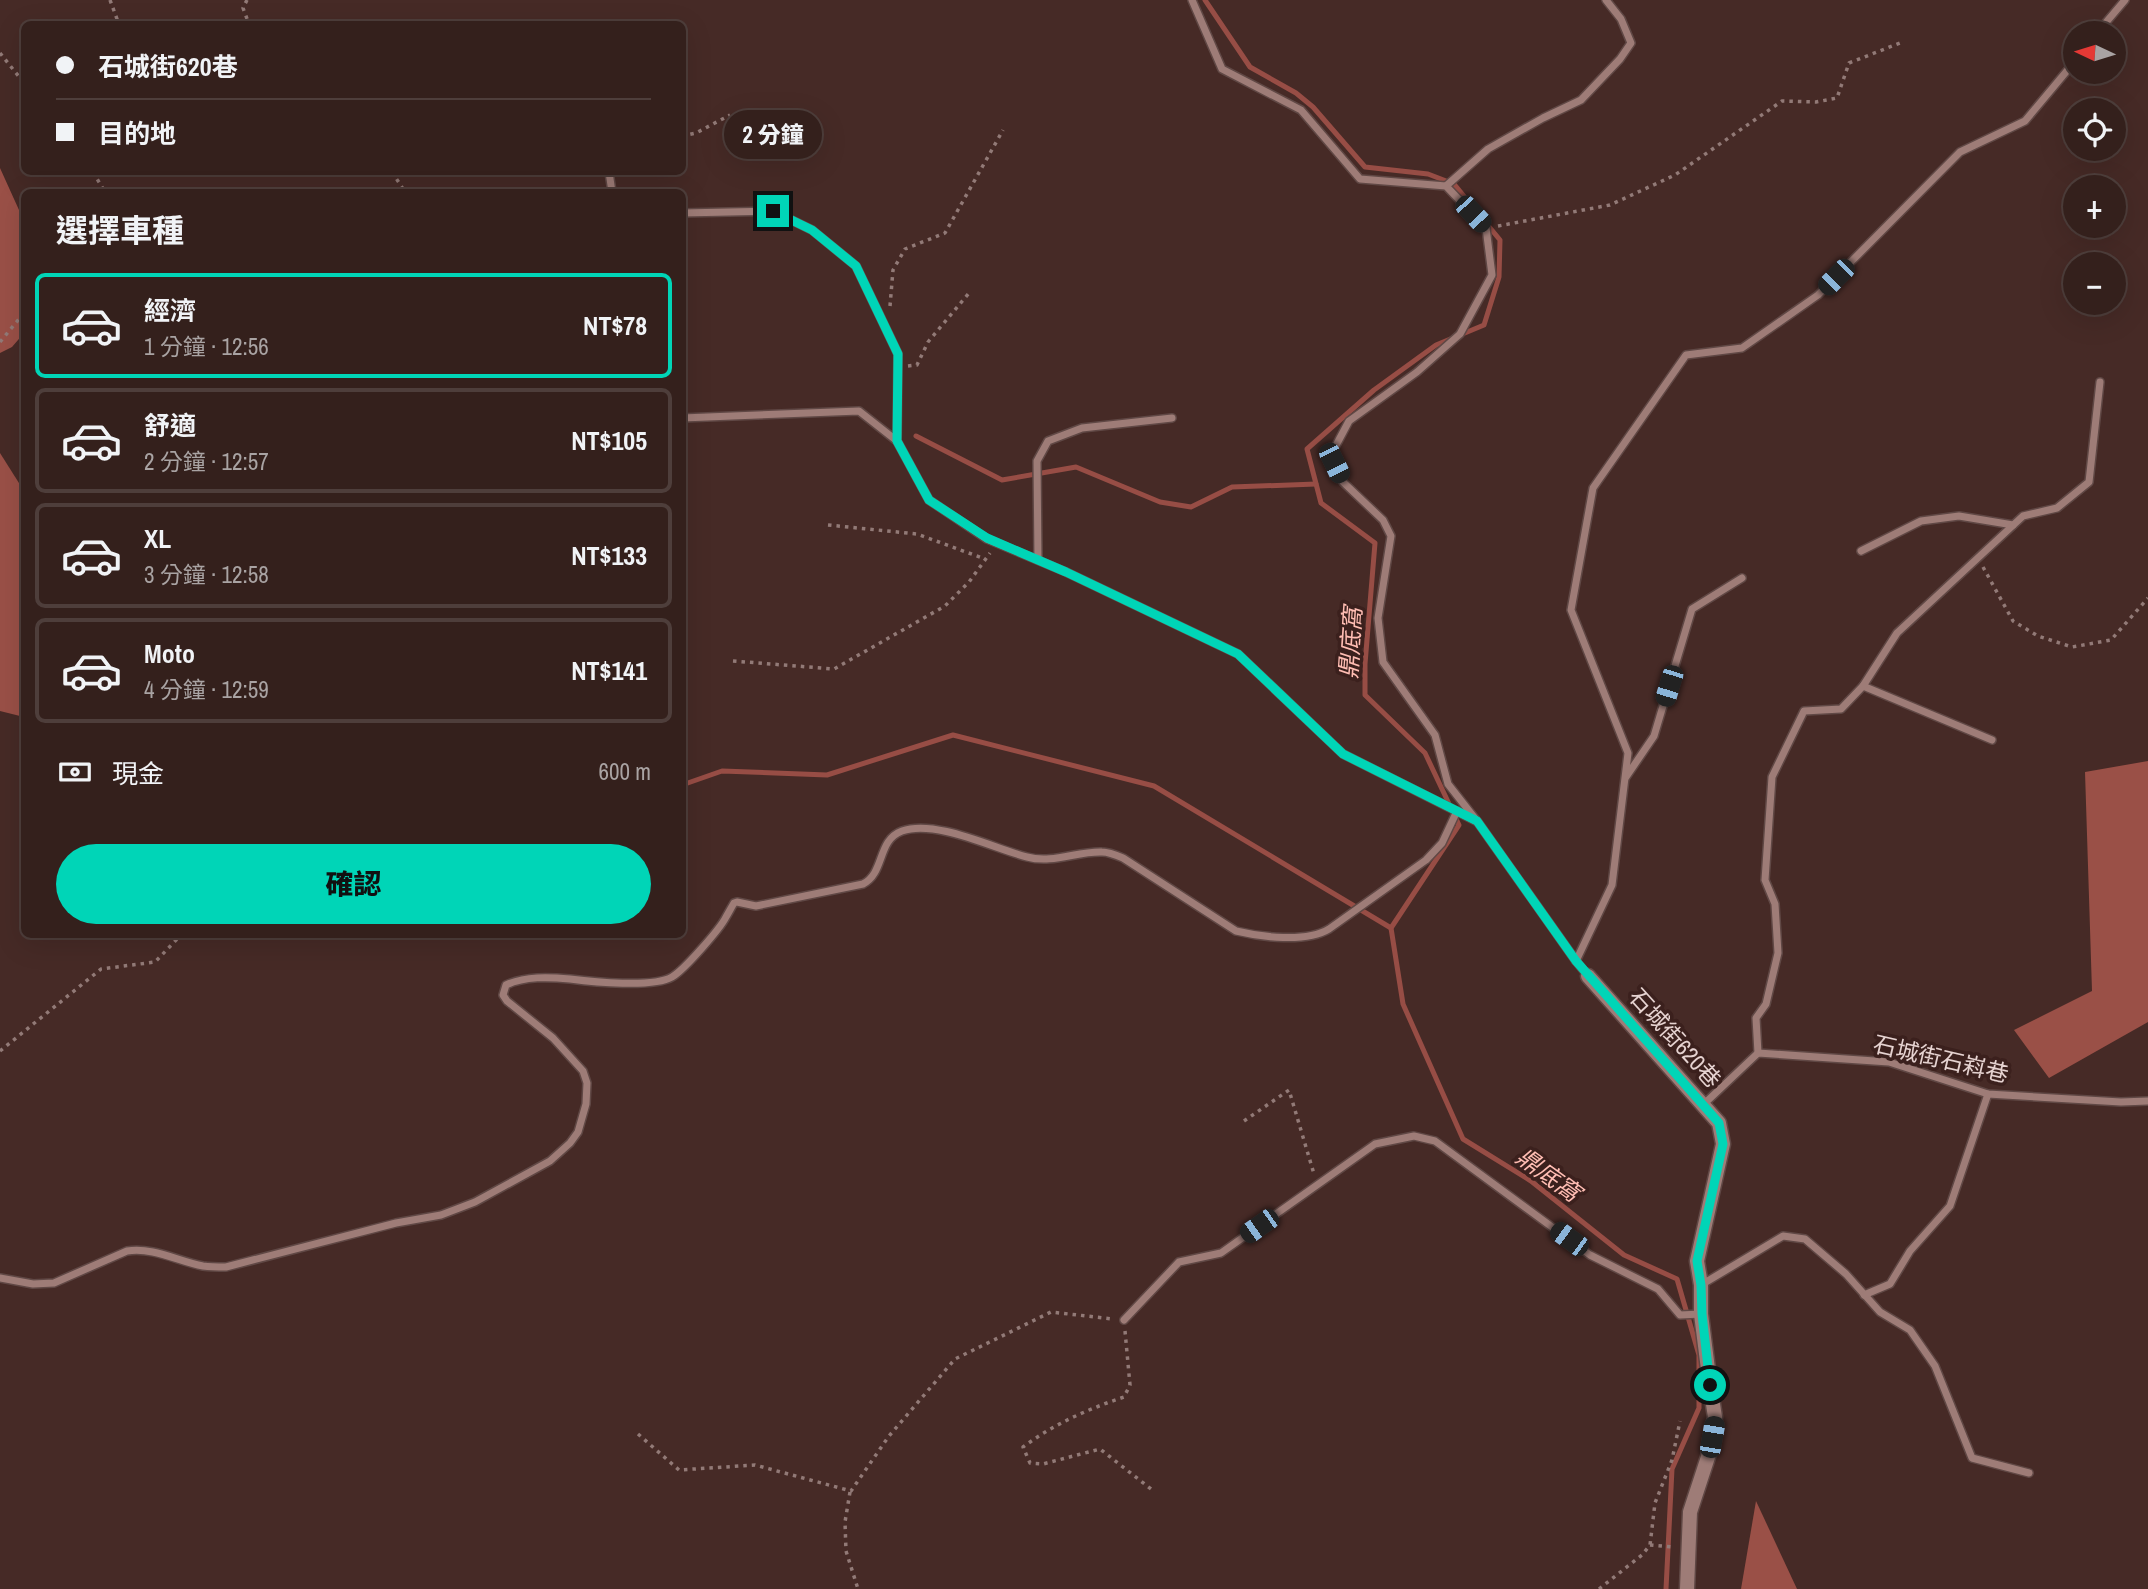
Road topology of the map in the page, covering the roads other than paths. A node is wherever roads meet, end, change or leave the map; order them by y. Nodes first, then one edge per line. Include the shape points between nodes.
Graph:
1 (1192, 0) edge
2 (1606, 0) edge
3 (2125, 0) edge
4 (2107, 21) edge
5 (2063, 76) edge
6 (1446, 186) junction
7 (686, 213) edge
8 (2100, 382) dead end
9 (686, 418) edge
10 (1172, 418) dead end
11 (897, 441) junction
12 (2013, 525) junction
13 (1861, 551) dead end
14 (1038, 560) junction
15 (1742, 578) dead end
16 (1863, 686) junction
17 (1992, 740) dead end
18 (1625, 777) junction
19 (1457, 811) junction
20 (1477, 821) junction
21 (1576, 961) junction
22 (1588, 976) joint
23 (1758, 1053) junction
24 (1988, 1094) junction
25 (2148, 1101) edge
26 (1704, 1104) junction
27 (0, 1278) edge
28 (1701, 1285) junction
29 (1864, 1295) junction
30 (1702, 1314) junction
31 (1124, 1320) road end
32 (2029, 1473) dead end
33 (1688, 1589) edge

1 - 6 lane via 1222,69 1301,110 1360,179
2 - 6 lane via 1621,19 1630,43 1620,59 1581,100 1488,149
3 - 4 lane
5 - 18 lane via 2025,121 1960,152 1818,295 1742,348 1686,355 1593,488 1571,610 1628,753
6 - 20 lane via 1486,228 1492,275 1460,334 1349,421 1334,451 1334,463 1343,482 1383,520 1391,536 1378,618 1384,662 1435,735 1448,784
7 - 11 lane via 773,211 812,230 856,266 898,354
8 - 12 lane via 2089,482 2057,508 2023,516
9 - 11 lane via 859,411
10 - 14 lane via 1082,428 1048,441 1037,461
11 - 14 lane via 929,500 995,542
12 - 13 lane via 1959,516 1921,521
12 - 16 lane via 1897,633
14 - 19 lane via 1238,654 1343,754
15 - 18 lane via 1692,610 1654,736
16 - 17 lane
16 - 23 lane via 1841,709 1804,711 1772,777 1765,880 1775,904 1778,953 1766,1004 1756,1018
18 - 21 lane via 1612,885
19 - 20 lane
19 - 27 lane via 1442,843 1426,859 1311,937 1236,930 1123,858 1105,852 1029,858 967,836 900,831 886,845 870,881 756,906 734,903 695,956 671,978 605,984 518,979 506,985 503,995 507,1001 583,1071 586,1104 578,1132 550,1161 475,1202 441,1215 226,1268 136,1250 54,1283
20 - 21 lane
21 - 22 lane
22 - 26 street, 石城街620巷
23 - 24 lane, 石城街石嵙巷 via 1889,1062
23 - 26 lane
24 - 25 lane, 石城街石嵙巷
24 - 29 lane via 1950,1206 1910,1251 1890,1284
26 - 28 street, 石城街620巷 via 1719,1123 1723,1144 1697,1261
28 - 29 lane via 1783,1236 1805,1240
28 - 30 street, 石城街620巷
29 - 32 lane via 1880,1312 1910,1330 1936,1366 1972,1458
30 - 31 lane via 1680,1315 1658,1289 1590,1255 1435,1141 1414,1136 1375,1144 1221,1253 1179,1262
30 - 33 street, 石城街620巷 via 1716,1417 1690,1512

